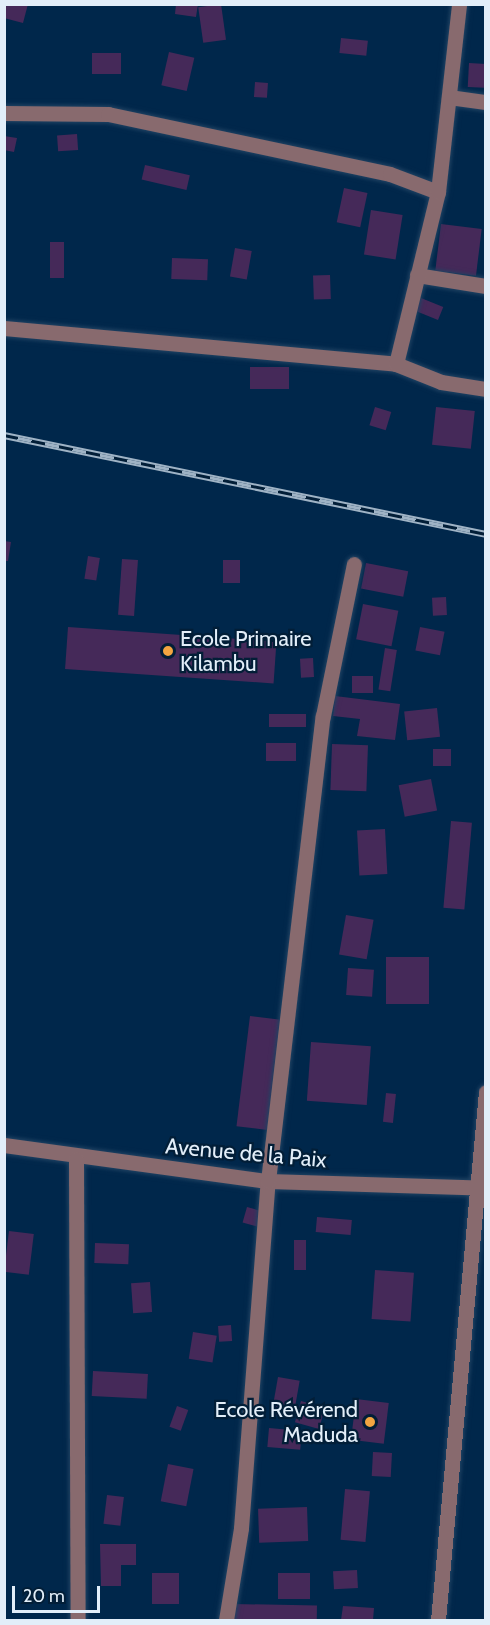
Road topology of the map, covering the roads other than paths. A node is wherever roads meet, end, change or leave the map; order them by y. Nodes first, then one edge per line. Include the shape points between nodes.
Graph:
1 (459, 4) edge
2 (449, 97) junction
3 (486, 102) edge
4 (4, 113) edge
5 (438, 192) junction
6 (417, 275) junction
7 (486, 286) edge
8 (4, 328) edge
9 (396, 364) junction
10 (486, 389) edge
11 (354, 564) dead end
12 (486, 1092) edge
13 (4, 1145) edge
14 (76, 1159) junction
15 (268, 1181) junction
16 (482, 1189) edge
17 (78, 1620) edge
18 (226, 1620) edge
19 (438, 1620) edge

1 - 2 street
2 - 3 street
2 - 5 street
4 - 5 street via 108,114 390,174
5 - 6 street
6 - 7 street
6 - 9 street
8 - 9 street
9 - 10 street via 441,382
11 - 15 street via 323,716
12 - 16 street
13 - 14 street, Avenue de la Paix
14 - 15 street, Avenue de la Paix
14 - 17 street
15 - 16 street, Avenue de la Paix
15 - 18 street via 241,1528
16 - 19 street

